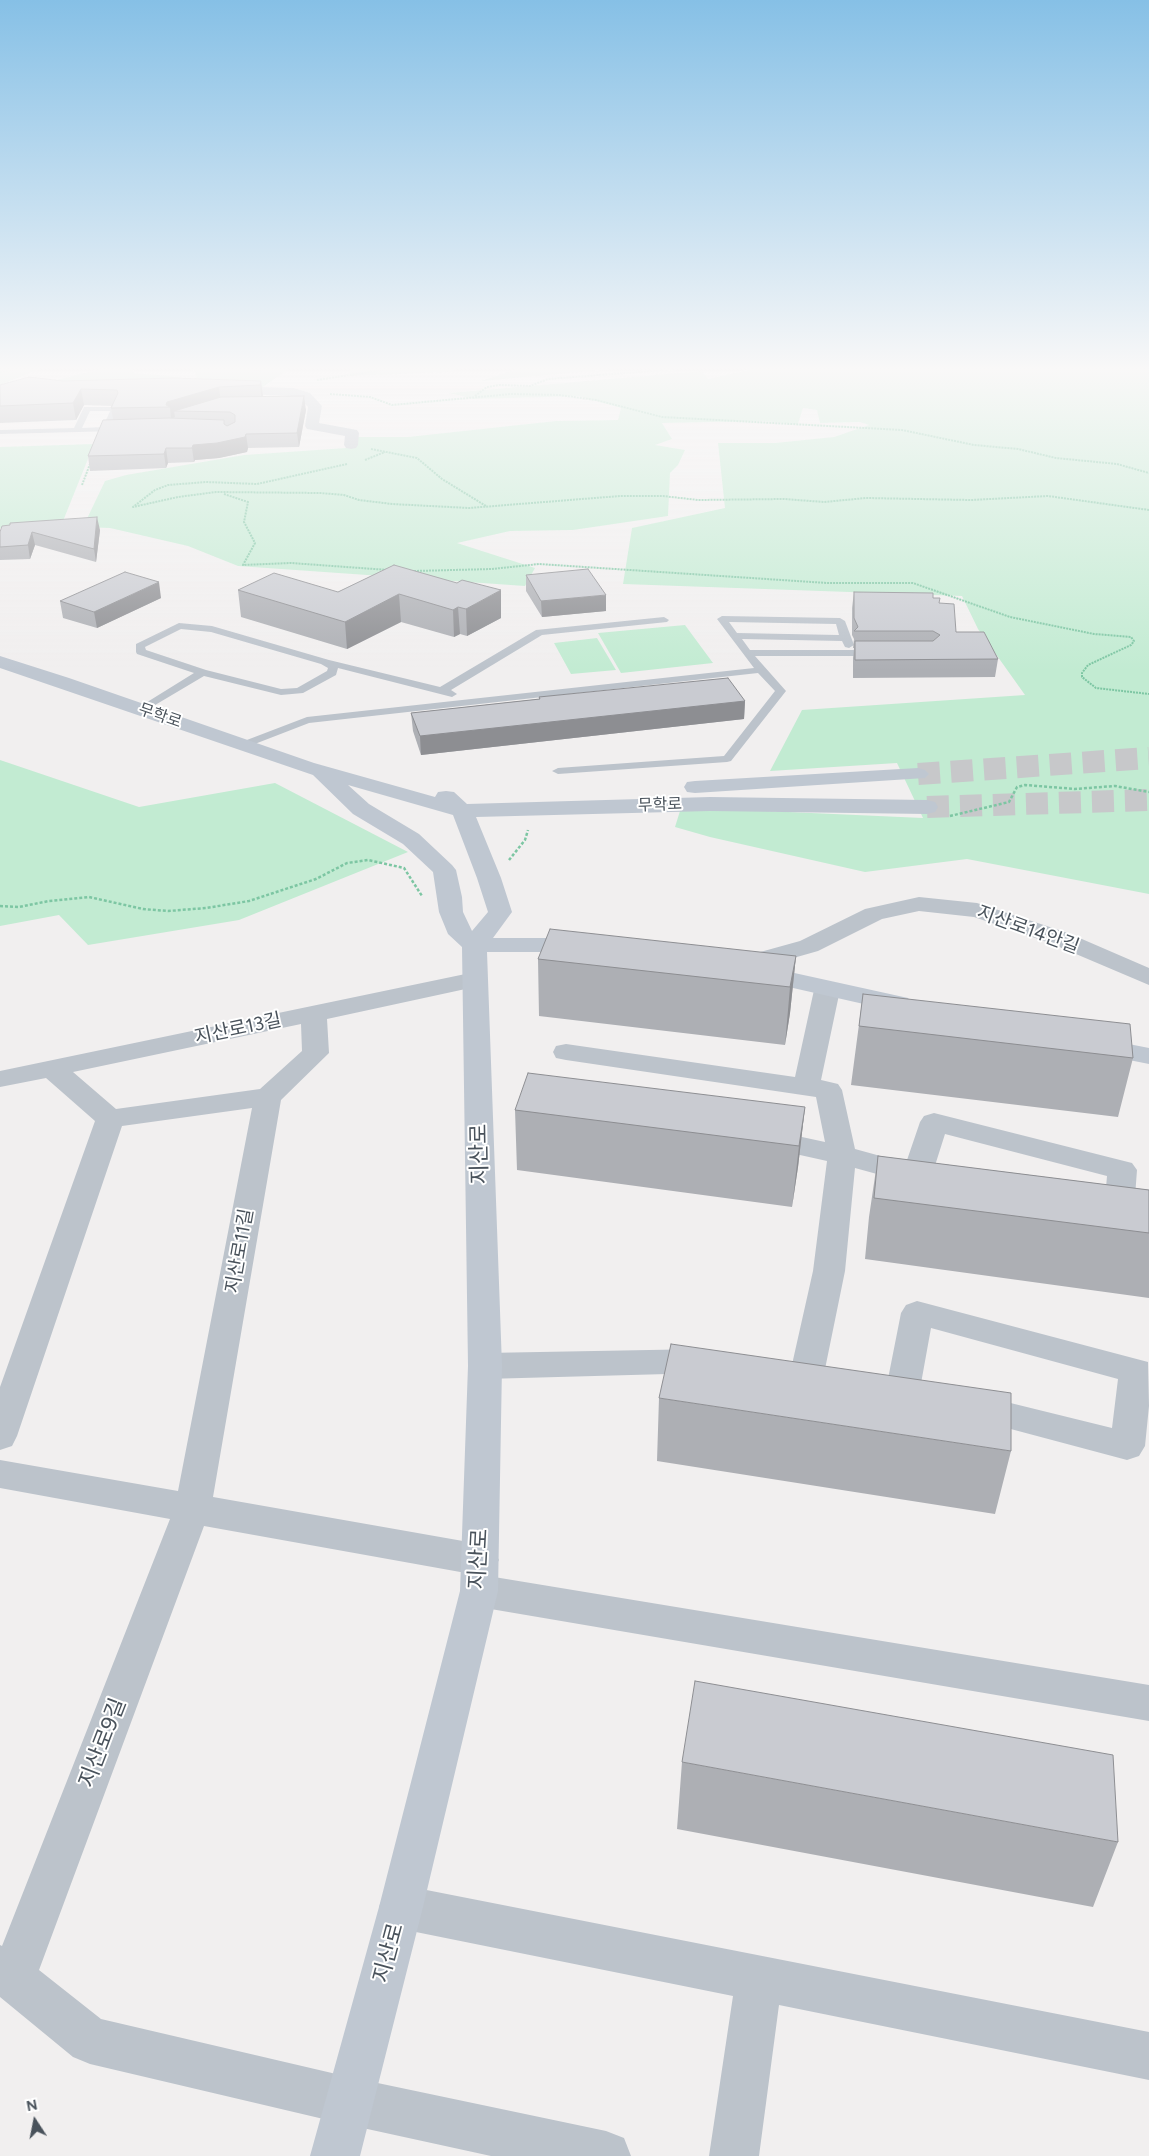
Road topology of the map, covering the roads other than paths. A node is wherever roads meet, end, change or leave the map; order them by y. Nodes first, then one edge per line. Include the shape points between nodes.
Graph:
1 (664, 620) dead end
2 (734, 636) junction
3 (845, 638) junction
4 (747, 653) junction
5 (854, 653) junction
6 (883, 653) edge
7 (0, 662) edge
8 (325, 662) junction
9 (762, 670) junction
10 (202, 672) junction
11 (442, 691) junction
12 (473, 702) junction
13 (141, 709) junction
14 (242, 745) junction
15 (320, 771) junction
16 (558, 772) dead end
17 (918, 774) tunnel mouth
18 (454, 804) junction
19 (927, 808) tunnel mouth
20 (605, 946) edge
21 (474, 962) junction
22 (728, 966) joint
23 (1149, 977) edge
24 (827, 990) junction
25 (925, 1010) edge
26 (314, 1013) junction
27 (1071, 1040) edge
28 (566, 1052) dead end
29 (1149, 1056) edge
30 (51, 1068) junction
31 (0, 1079) edge
32 (806, 1087) junction
33 (268, 1097) junction
34 (110, 1118) junction
35 (738, 1132) edge
36 (842, 1155) junction
37 (917, 1175) junction
38 (946, 1182) edge
39 (1089, 1221) edge
40 (732, 1360) edge
41 (485, 1366) junction
42 (808, 1369) edge
43 (914, 1392) joint
44 (0, 1436) edge
45 (0, 1474) edge
46 (193, 1507) junction
47 (480, 1576) junction
48 (1149, 1703) edge
49 (401, 1907) junction
50 (6, 1973) edge
51 (759, 1978) junction
52 (1149, 2056) edge
53 (349, 2101) junction
54 (335, 2156) edge
55 (606, 2156) edge
56 (734, 2156) edge

1 - 11 lane via 540,632
2 - 3 lane
2 - 3 lane via 722,619 840,621
2 - 4 lane
3 - 5 lane
4 - 5 lane
4 - 9 lane
5 - 6 lane
7 - 13 main road, 무학로
8 - 10 lane via 333,667 332,673 305,689 291,692
8 - 10 lane via 212,629 190,626 175,628 140,646 141,652
8 - 11 lane
9 - 12 lane
9 - 16 lane via 782,692 727,759
10 - 13 lane
11 - 12 lane
12 - 14 lane via 307,720
13 - 14 main road, 무학로
14 - 15 main road, 무학로
15 - 18 main road, 무학로
15 - 21 main road, 무학로 via 361,809 411,838 444,870 451,912
17 - 18 main road, 무학로 via 469,798
18 - 19 main road, 무학로
18 - 21 main road via 489,878 500,912
20 - 21 main road
21 - 26 street, 지산로13길
21 - 41 main road, 지산로
22 - 23 street, 지산로14안길 via 809,946 874,914 919,904 977,910 1059,938
22 - 24 main road
24 - 25 main road
24 - 32 street
26 - 30 street, 지산로13길
26 - 33 street via 316,1053
27 - 29 main road
28 - 32 street
30 - 31 street, 지산로13길
30 - 34 street
32 - 36 street via 828,1090
33 - 34 street
33 - 46 street, 지산로11길
34 - 44 street
35 - 36 street
36 - 37 street
36 - 42 street via 829,1271
37 - 38 street
37 - 39 street via 934,1122 1122,1170 1118,1229
40 - 41 street
41 - 47 main road, 지산로
43 - 43 street via 1127,1446 1136,1371 917,1313
45 - 46 street
46 - 47 street
46 - 50 street, 지산로9길
47 - 48 street
47 - 49 main road, 지산로
49 - 51 street
49 - 53 main road, 지산로
50 - 53 street, 지산로9길 via 90,2040
51 - 52 street
51 - 56 street
53 - 54 main road, 지산로
53 - 55 street, 지산로9길

